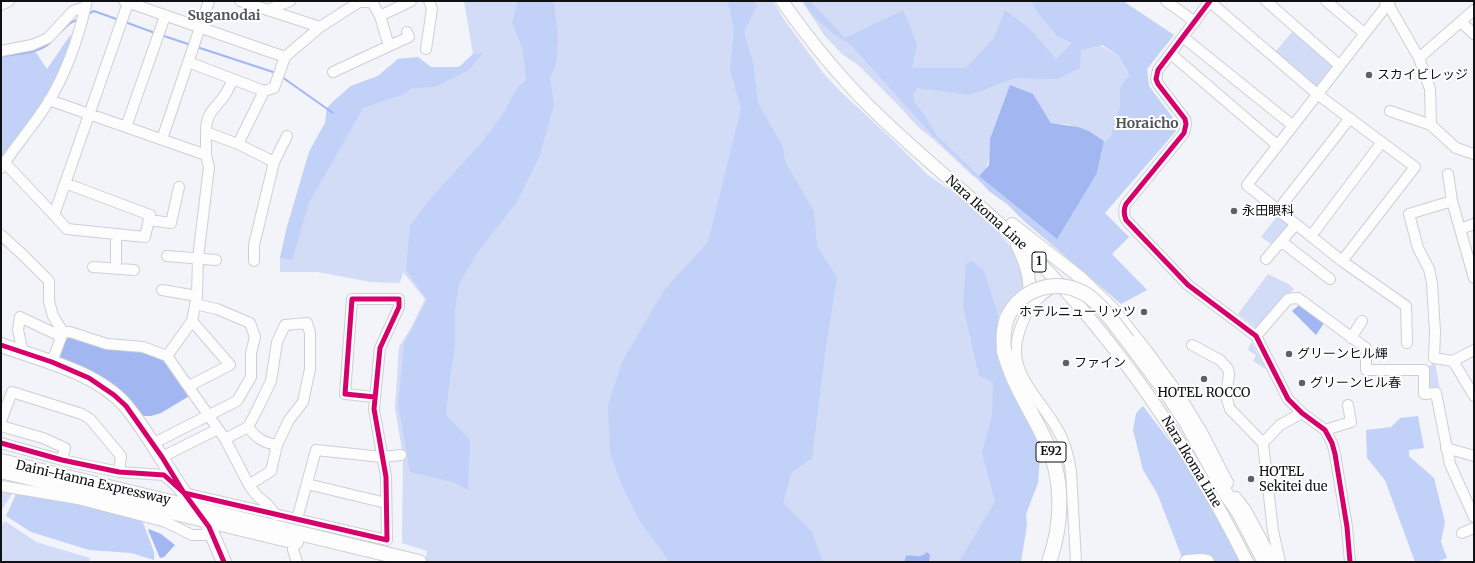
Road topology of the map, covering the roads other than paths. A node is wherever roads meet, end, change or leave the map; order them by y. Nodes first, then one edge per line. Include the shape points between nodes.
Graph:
1 (9, 1) edge
2 (209, 1) edge
3 (240, 1) edge
4 (290, 1) edge
5 (411, 1) edge
6 (429, 1) edge
7 (782, 1) edge
8 (792, 1) edge
9 (1166, 1) edge
10 (1209, 1) edge
11 (1266, 1) edge
12 (1326, 1) edge
13 (126, 2) edge
14 (372, 2) edge
15 (1388, 2) edge
16 (86, 4) edge
17 (1, 5) edge
18 (267, 10) junction
19 (1474, 10) edge
20 (165, 16) junction
21 (380, 16) junction
22 (1194, 22) junction
23 (1461, 22) junction
24 (200, 27) junction
25 (320, 27) junction
26 (407, 32) dead end
27 (1364, 33) junction
28 (1474, 34) edge
29 (1183, 37) junction
30 (389, 46) junction
31 (426, 49) dead end
32 (1, 51) edge
33 (1171, 54) junction
34 (285, 57) junction
35 (1419, 58) junction
36 (188, 62) junction
37 (1339, 65) junction
38 (333, 72) dead end
39 (233, 79) junction
40 (264, 91) junction
41 (1317, 94) junction
42 (50, 100) junction
43 (1390, 111) dead end
44 (90, 114) junction
45 (1350, 118) junction
46 (1431, 124) junction
47 (1292, 125) junction
48 (126, 127) junction
49 (206, 132) junction
50 (287, 136) dead end
51 (162, 139) junction
52 (1382, 142) junction
53 (238, 144) junction
54 (1277, 145) junction
55 (1474, 153) edge
56 (206, 155) junction
57 (274, 162) junction
58 (3, 166) edge
59 (1448, 174) dead end
60 (65, 183) junction
61 (179, 187) dead end
62 (1452, 201) junction
63 (1278, 210) junction
64 (54, 215) junction
65 (149, 220) junction
66 (1296, 224) junction
67 (1474, 224) edge
68 (1460, 229) junction
69 (1012, 230) junction
70 (116, 234) junction
71 (1, 235) edge
72 (1310, 236) junction
73 (1282, 242) junction
74 (167, 256) dead end
75 (198, 258) junction
76 (216, 260) dead end
77 (1266, 260) dead end
78 (254, 261) dead end
79 (1342, 261) junction
80 (93, 267) dead end
81 (116, 268) junction
82 (134, 270) dead end
83 (1474, 278) edge
84 (1330, 279) dead end
85 (162, 290) dead end
86 (1071, 298) junction
87 (196, 300) junction
88 (1030, 308) junction
89 (192, 321) junction
90 (1362, 321) dead end
91 (64, 332) junction
92 (1256, 336) junction
93 (1351, 338) junction
94 (1407, 343) dead end
95 (1192, 344) dead end
96 (1, 345) edge
97 (1474, 350) edge
98 (23, 353) junction
99 (167, 356) junction
100 (1453, 361) junction
101 (52, 362) junction
102 (189, 386) junction
103 (1474, 396) edge
104 (376, 397) junction
105 (1348, 405) dead end
106 (1302, 413) junction
107 (209, 416) junction
108 (1, 421) edge
109 (1, 426) edge
110 (248, 427) junction
111 (218, 429) junction
112 (1325, 430) junction
113 (225, 439) junction
114 (1, 443) edge
115 (1263, 443) junction
116 (152, 444) junction
117 (277, 445) junction
118 (1446, 448) junction
119 (400, 456) dead end
120 (1474, 456) edge
121 (162, 457) junction
122 (382, 457) junction
123 (62, 460) junction
124 (1, 461) edge
125 (1, 471) edge
126 (119, 472) junction
127 (307, 484) junction
128 (249, 485) junction
129 (1, 486) edge
130 (1228, 493) junction
131 (186, 496) junction
132 (386, 503) junction
133 (1235, 513) junction
134 (277, 517) junction
135 (1474, 517) edge
136 (297, 519) junction
137 (1474, 528) edge
138 (211, 531) joint
139 (1462, 533) dead end
140 (293, 550) dead end
141 (224, 562) edge
142 (297, 562) edge
143 (380, 562) edge
144 (419, 562) edge
145 (1049, 562) edge
146 (1076, 562) edge
147 (1187, 562) edge
148 (1207, 562) edge
149 (1247, 562) edge
150 (1258, 562) edge
151 (1265, 562) edge
152 (1274, 562) edge
153 (1280, 562) edge
154 (1350, 562) edge

1 - 17 street
2 - 24 street
3 - 18 street
4 - 18 street
5 - 21 street
6 - 31 street via 432,9
7 - 69 main road, Nara Ikoma Line / 1 via 817,48 869,106
8 - 69 main road, Nara Ikoma Line / 1 via 819,38 870,96
9 - 22 street
10 - 22 street
10 - 41 street
11 - 37 street
12 - 27 street
13 - 20 street
13 - 44 street
14 - 21 street
14 - 25 street via 359,2
15 - 27 street
15 - 35 street
16 - 32 street via 73,11 48,38 32,46
16 - 42 street via 68,63
18 - 25 street
19 - 23 street
20 - 24 street
20 - 48 street
21 - 30 street
22 - 29 street
23 - 28 street
23 - 35 street
24 - 34 street
24 - 36 street
25 - 34 street
26 - 30 street via 409,37
27 - 37 street
29 - 33 street
29 - 47 street
30 - 38 street
33 - 54 street
33 - 92 street via 1158,70 1156,79 1185,119 1186,128 1126,204 1124,216 1188,285
34 - 40 street via 274,88
35 - 46 street via 1430,89
36 - 39 street
36 - 51 street
37 - 41 street
39 - 40 street
39 - 49 street via 206,121
40 - 53 street
41 - 45 street
41 - 47 street
42 - 44 street
42 - 58 street
43 - 46 street
44 - 48 street
44 - 60 street
45 - 52 street
45 - 63 street
46 - 55 street via 1456,148
47 - 54 street
48 - 51 street
49 - 53 street
49 - 56 street
50 - 57 street
51 - 56 street
52 - 72 street
52 - 79 street via 1415,166
53 - 57 street
54 - 63 street via 1246,185
56 - 75 street via 209,167
57 - 78 street via 254,245
58 - 64 street
59 - 62 street
60 - 64 street
60 - 65 street via 150,215
61 - 65 street via 171,224
62 - 68 street
62 - 100 street via 1410,214 1418,248 1429,269 1432,283 1434,358
63 - 66 street
64 - 70 street via 67,229
65 - 70 street via 145,237
66 - 72 street
66 - 73 street
67 - 68 street
68 - 83 street
69 - 86 main road, Nara Ikoma Line / 1
69 - 88 main road via 1029,274
69 - 130 main road, Nara Ikoma Line / 1 via 1081,278 1117,314 1191,414 1210,448
69 - 133 main road, Nara Ikoma Line / 1 via 1044,255 1092,309 1183,432
70 - 81 street
71 - 91 street via 49,281 49,301 53,316
72 - 79 street
73 - 77 street
73 - 84 street
74 - 75 street
75 - 76 street
75 - 87 street
79 - 94 street via 1406,306
80 - 81 street
81 - 82 street
85 - 87 street
86 - 88 main road via 1057,288 1051,288 1039,295
86 - 149 main road, Nara Ikoma Line / 1 via 1121,356 1152,398 1206,484
87 - 89 street
87 - 107 street via 250,323 255,337 251,353 251,377 237,401
88 - 146 street via 1017,339 1017,362 1026,383 1056,427 1068,456
89 - 99 street
89 - 102 street via 230,365
90 - 93 street
91 - 98 street via 58,335 20,317 18,330
91 - 99 street via 107,344 143,346
91 - 101 street
92 - 93 street via 1288,300 1298,298
92 - 106 street via 1288,399
93 - 118 street via 1366,348 1366,370 1424,370 1424,394 1436,393
95 - 115 street via 1220,360 1228,369 1226,396 1230,409
96 - 98 highway
97 - 100 street
98 - 101 highway
99 - 102 street
100 - 103 street
101 - 116 highway via 89,378 114,395 126,406
102 - 107 street
104 - 104 street via 380,348 399,307 399,299 352,299 345,394
104 - 122 street via 374,409
105 - 112 street via 1351,422
106 - 112 street
106 - 115 street via 1280,425
107 - 111 street
107 - 116 street
108 - 126 street via 12,392 82,414 90,419 121,456
109 - 123 street via 65,448
110 - 113 street
110 - 117 street via 256,437
110 - 117 street via 270,381 277,342 285,325 307,323 310,333 310,369 303,402 289,420
111 - 113 street
111 - 121 street
112 - 154 street via 1335,454
113 - 128 street
114 - 123 street
115 - 153 street
116 - 121 highway
117 - 128 street via 271,471
118 - 120 street
118 - 135 street via 1450,464
119 - 122 street
121 - 131 highway
122 - 127 street via 316,450
122 - 132 street via 386,477
123 - 126 street
124 - 144 highway, Daini-Hanna Expressway
125 - 143 highway, Daini-Hanna Expressway
126 - 131 street via 164,475
127 - 132 street
127 - 136 street
128 - 134 street
129 - 138 street via 84,501 166,522 192,535
130 - 133 highway, E92
130 - 145 highway, E92, bridge via 1167,394 1101,308 1088,296 1069,287 1052,286 1037,289 1027,294 1012,310 1004,328 1003,340 1012,377 1046,440 1056,468 1058,519
130 - 152 street via 1246,510
131 - 134 street
132 - 136 street via 387,540
133 - 150 highway
133 - 151 highway
134 - 136 street
137 - 139 street
138 - 141 highway
140 - 142 street
147 - 148 highway

